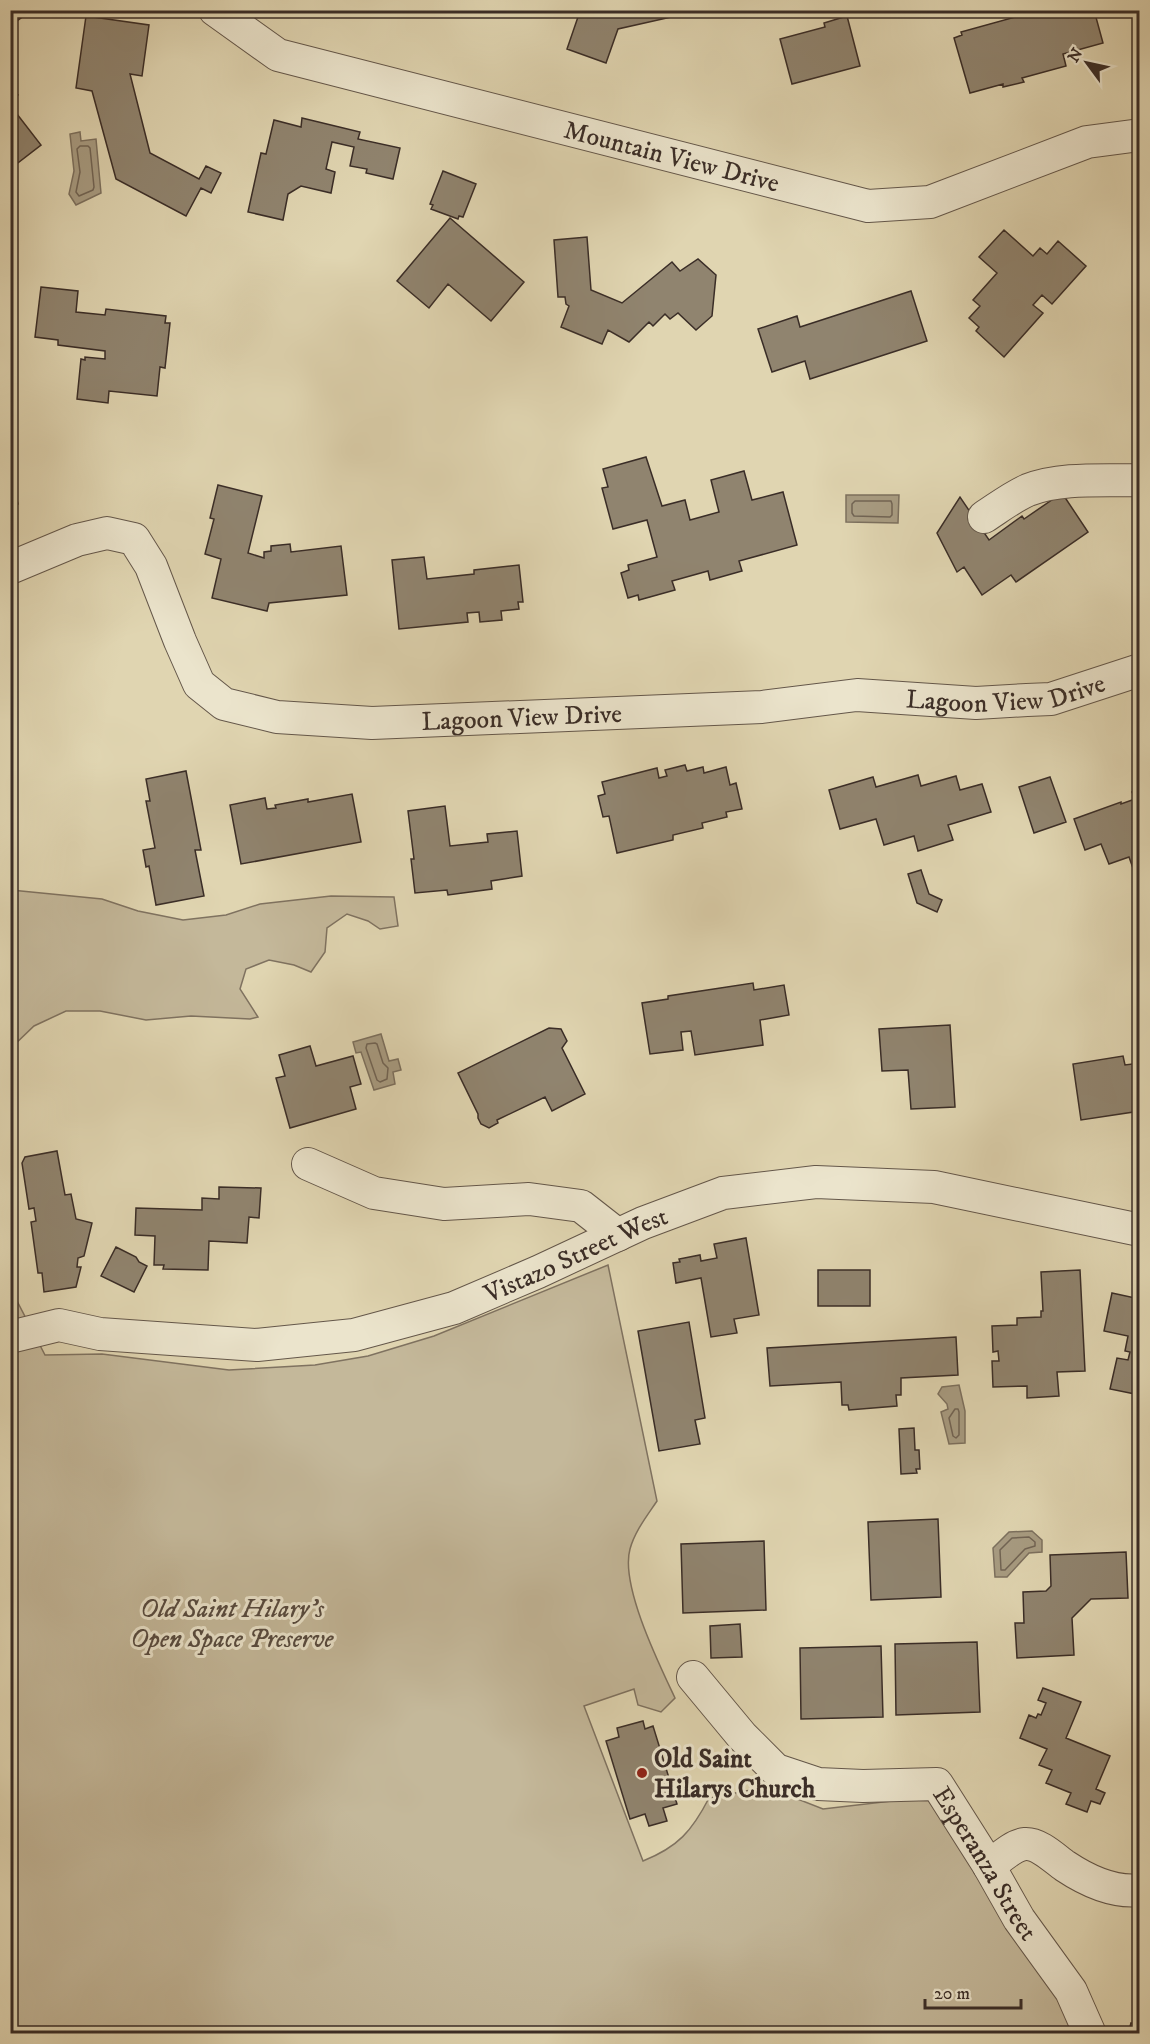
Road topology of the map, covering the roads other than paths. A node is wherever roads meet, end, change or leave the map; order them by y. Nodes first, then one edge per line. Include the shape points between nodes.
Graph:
1 (215, 10) edge
2 (1140, 135) edge
3 (1140, 480) edge
4 (984, 517) dead end
5 (10, 568) edge
6 (1140, 670) edge
7 (308, 1164) dead end
8 (1140, 1230) edge
9 (618, 1235) junction
10 (10, 1337) edge
11 (693, 1677) dead end
12 (989, 1866) junction
13 (1140, 1890) edge
14 (1090, 2034) edge

1 - 2 street, Mountain View Drive via 278,55 868,206 930,202 1087,142
3 - 4 street via 1060,482 1029,490
5 - 6 street, Lagoon View Drive via 77,540 107,533 134,539 151,566 199,684 224,704 277,717 372,723 762,707 857,695 976,703 1051,699
7 - 9 street via 374,1193 444,1204 529,1199 581,1206
8 - 9 street, Vistazo Street West via 934,1187 816,1182 723,1193
9 - 10 street, Vistazo Street West via 454,1308 354,1335 257,1346 100,1334 59,1325
11 - 12 street, Esperanza Street via 776,1770 818,1784 937,1784
12 - 13 street via 1024,1844 1035,1846 1102,1885
12 - 14 street, Esperanza Street via 1018,1919 1071,1991

